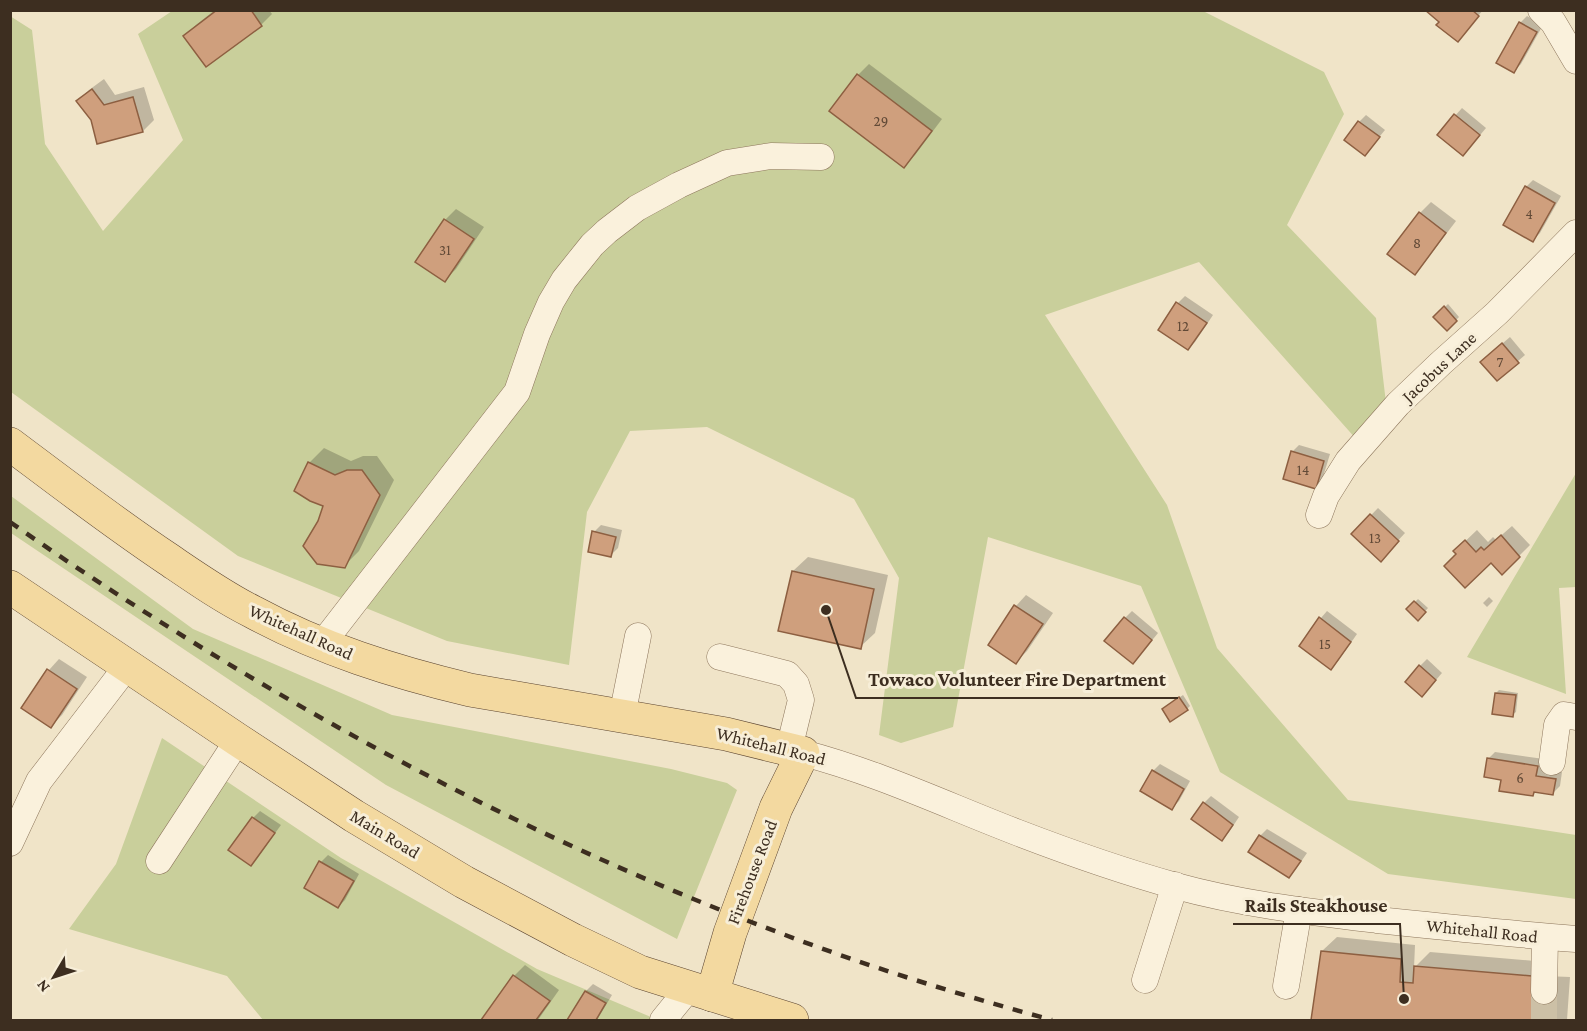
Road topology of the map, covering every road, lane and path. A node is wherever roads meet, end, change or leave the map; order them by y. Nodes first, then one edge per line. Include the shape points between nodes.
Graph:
1 (1541, 10) edge
2 (1576, 61) edge
3 (821, 157) dead end
4 (1576, 233) edge
5 (10, 444) edge
6 (1319, 515) dead end
7 (10, 587) edge
8 (638, 636) dead end
9 (322, 644) junction
10 (720, 657) dead end
11 (128, 665) junction
12 (622, 716) junction
13 (1576, 717) edge
14 (238, 740) junction
15 (796, 751) junction
16 (1552, 762) dead end
17 (10, 843) edge
18 (159, 861) dead end
19 (1175, 885) junction
20 (1299, 910) junction
21 (1545, 937) junction
22 (1576, 939) edge
23 (1144, 980) dead end
24 (1286, 986) dead end
25 (1544, 991) tunnel mouth
26 (700, 992) junction
27 (663, 1020) edge
28 (792, 1020) edge

1 - 2 street via 1553,22
3 - 9 street via 771,156 727,163 637,208 606,231 564,280 551,302 517,392
4 - 6 street, Jacobus Lane via 1398,404 1347,461
5 - 9 main road, Whitehall Road via 209,587 253,613
7 - 11 main road, Main Road
8 - 12 street
9 - 12 main road, Whitehall Road via 470,690
10 - 15 street via 787,674 796,684 801,700
11 - 14 main road, Main Road
11 - 17 street via 39,781
12 - 15 main road, Whitehall Road
13 - 16 street via 1564,715 1557,725
14 - 18 street
14 - 26 main road, Main Road via 464,882 640,972
15 - 19 street, Whitehall Road via 825,758 1072,852
15 - 26 main road, Firehouse Road via 730,933
19 - 20 street, Whitehall Road
19 - 23 street
20 - 21 street, Whitehall Road
20 - 24 street
21 - 22 street, Whitehall Road
21 - 25 street
26 - 27 street
26 - 28 main road, Main Road

